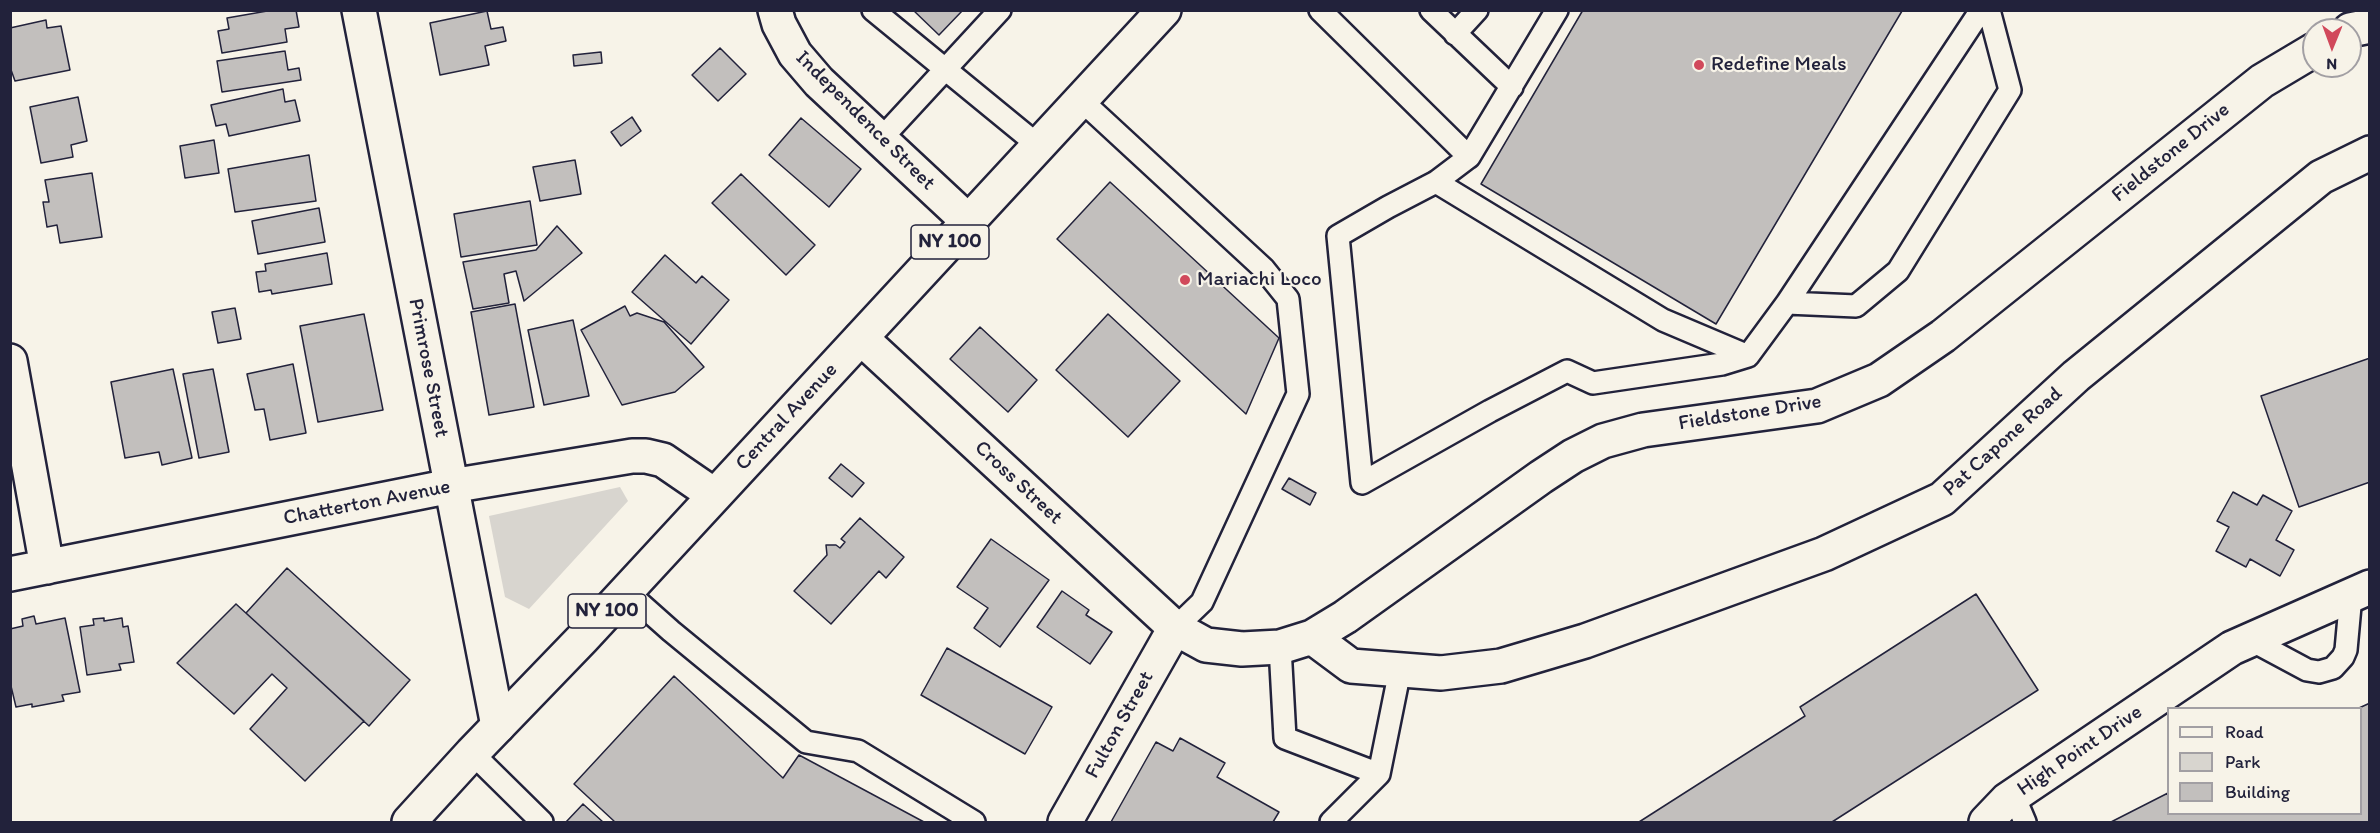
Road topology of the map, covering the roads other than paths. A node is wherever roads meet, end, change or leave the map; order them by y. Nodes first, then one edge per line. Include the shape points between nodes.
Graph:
1 (359, 10) edge
2 (775, 10) edge
3 (873, 10) edge
4 (1000, 10) edge
5 (1164, 10) edge
6 (1320, 10) edge
7 (1431, 10) edge
8 (1477, 10) edge
9 (1557, 10) edge
10 (1981, 10) edge
11 (1989, 10) edge
12 (1455, 34) junction
13 (2302, 57) edge
14 (946, 69) junction
15 (1512, 87) junction
16 (1081, 100) junction
17 (880, 140) junction
18 (1039, 146) junction
19 (2370, 153) edge
20 (1469, 157) junction
21 (1436, 182) junction
22 (969, 222) junction
23 (1787, 303) junction
24 (861, 338) junction
25 (1748, 356) junction
26 (10, 361) edge
27 (451, 486) junction
28 (714, 495) junction
29 (47, 567) junction
30 (10, 574) edge
31 (626, 591) junction
32 (2360, 591) edge
33 (1175, 628) junction
34 (1312, 637) junction
35 (2251, 640) junction
36 (1280, 646) junction
37 (1400, 670) junction
38 (498, 726) junction
39 (472, 753) junction
40 (1379, 774) junction
41 (2019, 809) edge
42 (409, 822) edge
43 (542, 822) edge
44 (974, 822) edge
45 (1065, 822) edge
46 (1331, 822) edge
47 (1986, 822) edge

1 - 27 street, Primrose Street
2 - 17 street, Independence Street via 795,54
3 - 14 lane
4 - 14 lane
5 - 16 street, Central Avenue / NY 100
6 - 20 lane
7 - 12 lane
8 - 12 lane
9 - 15 lane
10 - 23 lane
11 - 23 lane via 2010,90 1898,271 1856,306
12 - 15 lane
13 - 34 street, Fieldstone Drive via 2262,81 1943,336 1879,380 1817,406 1643,430 1604,441 1565,461
14 - 17 lane
14 - 18 lane
15 - 20 lane
16 - 18 street, Central Avenue / NY 100
16 - 33 lane via 1264,269 1288,299 1299,394 1202,602
17 - 22 street, Independence Street
18 - 22 street, Central Avenue / NY 100
19 - 37 street, Pat Capone Road via 2321,177 2076,376 1942,499 1824,554 1585,641 1500,666 1442,674
20 - 21 lane
21 - 25 lane via 1663,320
21 - 25 lane via 1338,236 1362,483 1567,371 1593,382 1722,364
22 - 24 street, Central Avenue / NY 100
23 - 25 lane
24 - 28 street, Central Avenue / NY 100
24 - 33 street, Cross Street
26 - 29 street
27 - 28 street, Chatterton Avenue via 646,456 679,469
27 - 29 street, Chatterton Avenue
27 - 38 street, Primrose Street
28 - 31 street, Central Avenue / NY 100
29 - 30 street, Chatterton Avenue
31 - 38 street, Central Avenue / NY 100
31 - 44 lane via 806,742 858,751
32 - 35 street, High Point Drive
32 - 35 lane via 2346,650 2332,668 2307,670
33 - 36 street, Fieldstone Drive via 1206,645 1242,650
33 - 45 street, Fulton Street
34 - 36 street, Fieldstone Drive
34 - 37 street via 1351,666
35 - 41 street, High Point Drive via 2232,648
36 - 40 lane via 1285,738
37 - 40 lane
38 - 39 street, Central Avenue / NY 100
39 - 42 street, Central Avenue / NY 100
39 - 43 lane
40 - 46 lane
41 - 47 street, High Point Drive via 2007,800

